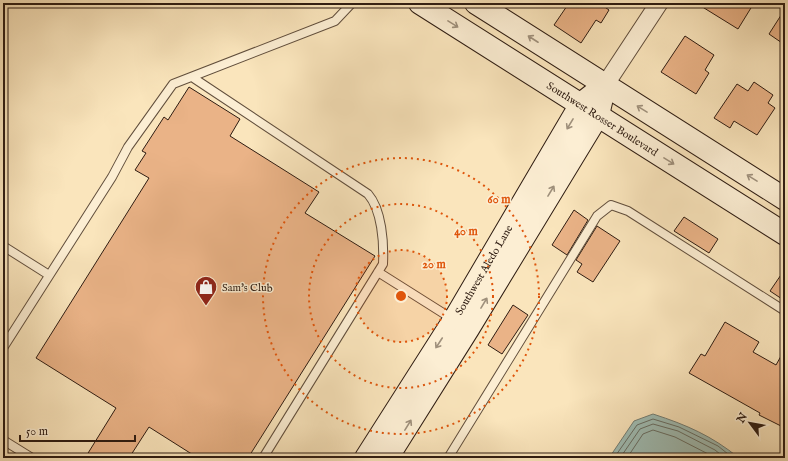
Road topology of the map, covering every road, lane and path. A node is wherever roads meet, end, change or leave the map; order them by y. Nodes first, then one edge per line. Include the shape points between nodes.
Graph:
1 (352, 3) edge
2 (420, 3) edge
3 (476, 3) edge
4 (659, 3) edge
5 (192, 77) junction
6 (605, 85) junction
7 (590, 110) junction
8 (785, 199) edge
9 (785, 234) edge
10 (3, 246) edge
11 (378, 272) junction
12 (49, 275) junction
13 (785, 311) edge
14 (461, 325) junction
15 (3, 348) edge
16 (3, 440) edge
17 (32, 458) edge
18 (263, 458) edge
19 (366, 458) edge
20 (387, 458) edge
21 (448, 458) edge

1 - 5 lane via 336,21
2 -> 7 street, Southwest Rosser Boulevard
6 -> 3 street
4 - 6 street, Southwest Aledo Lane
5 - 11 lane via 368,194 375,202 384,246 383,264
5 - 12 lane via 173,84 169,89 128,147
6 - 7 street, Southwest Aledo Lane
8 -> 6 street
7 -> 9 street, Southwest Rosser Boulevard
7 - 14 street, Southwest Aledo Lane
10 - 12 lane
11 - 14 lane
11 - 18 lane
12 - 15 lane
13 - 21 lane via 628,210 611,205 597,216
14 -> 19 street, Southwest Aledo Lane
20 -> 14 street, Southwest Aledo Lane
16 - 17 lane

